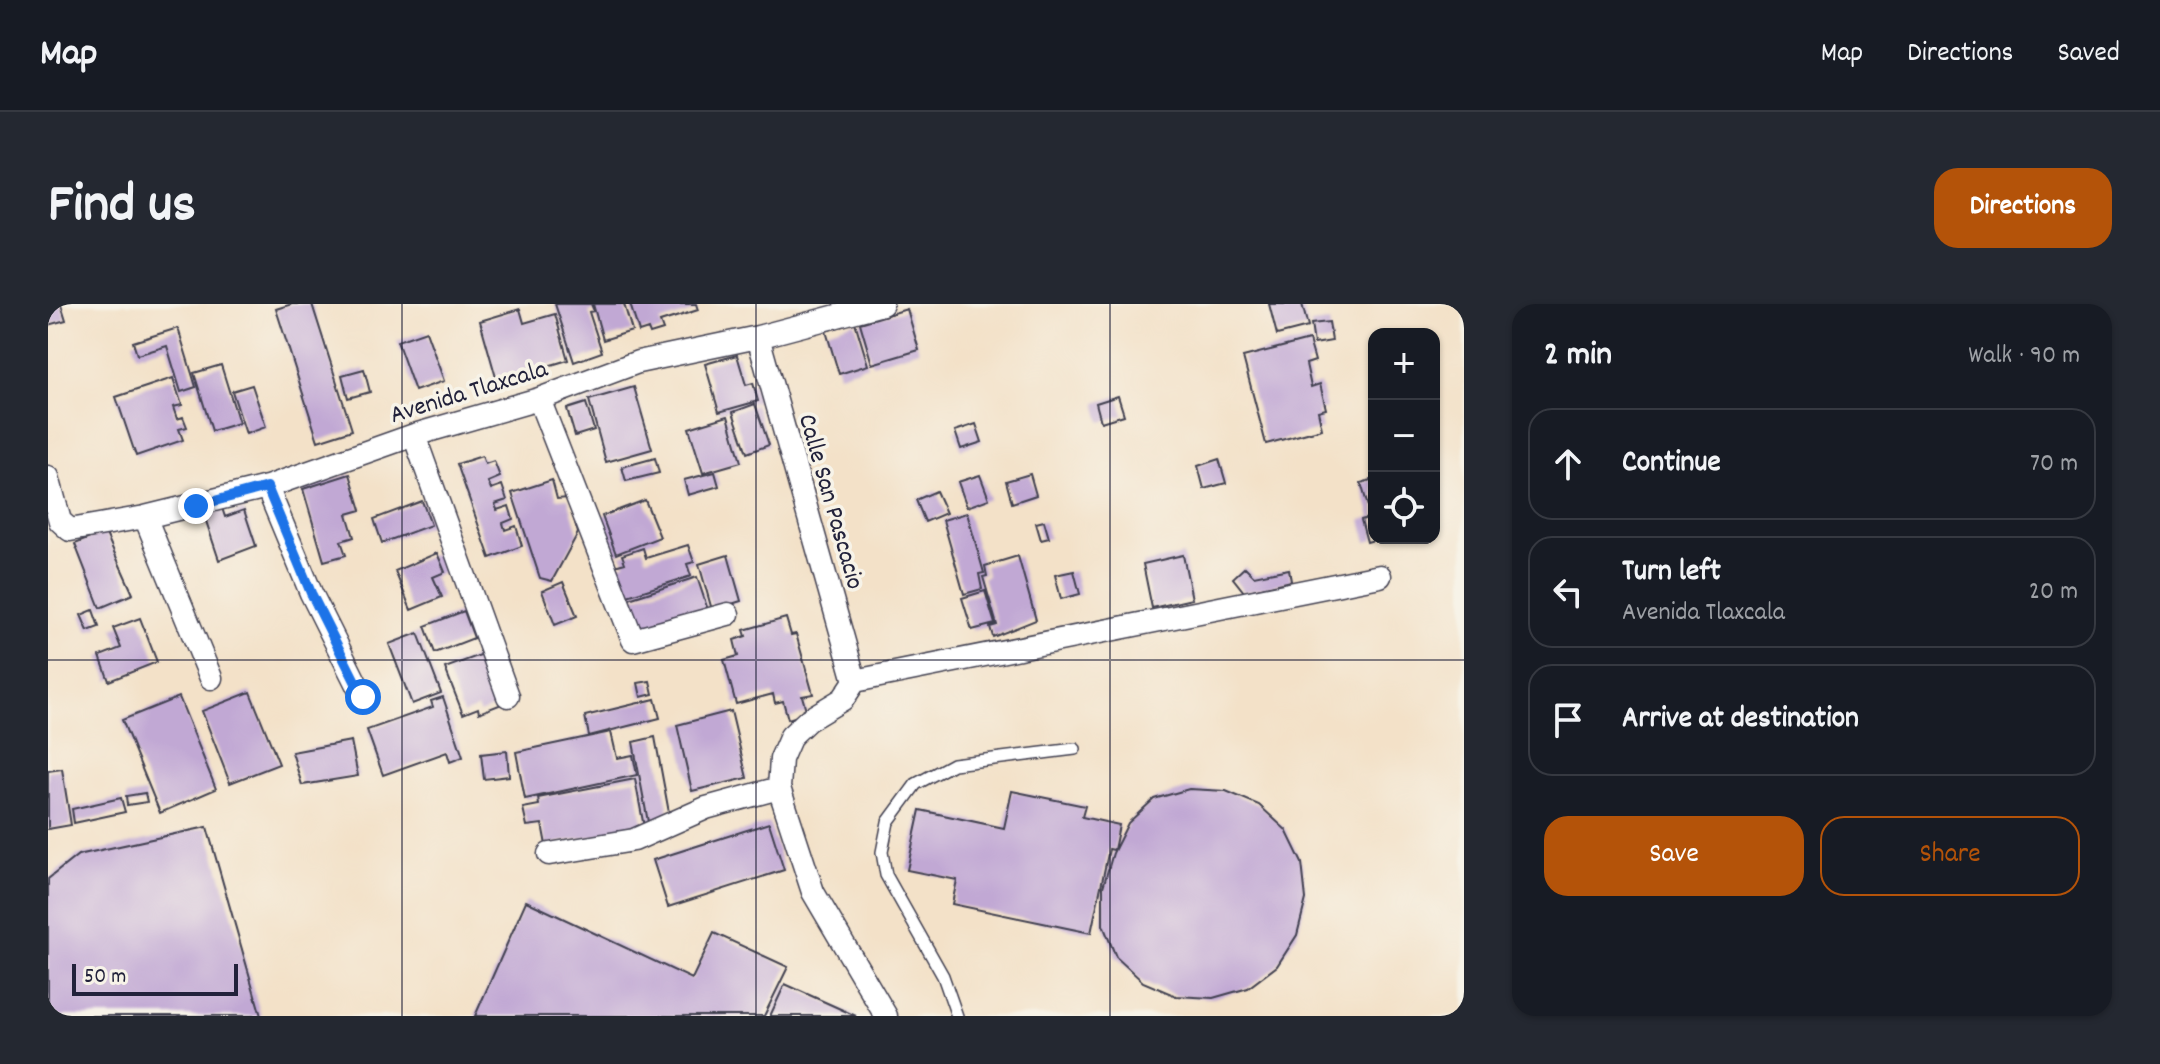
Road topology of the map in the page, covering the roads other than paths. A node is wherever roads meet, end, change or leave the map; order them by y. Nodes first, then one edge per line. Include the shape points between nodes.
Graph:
1 (882, 304) edge
2 (758, 337) junction
3 (539, 399) junction
4 (414, 435) junction
5 (48, 477) edge
6 (267, 487) junction
7 (145, 517) junction
8 (1380, 576) dead end
9 (728, 614) dead end
10 (211, 678) dead end
11 (855, 681) junction
12 (508, 696) dead end
13 (363, 697) dead end
14 (1075, 749) dead end
15 (779, 788) junction
16 (549, 854) dead end
17 (882, 1013) edge
18 (957, 1016) edge

1 - 2 street, Avenida Tlaxcala
2 - 3 street, Avenida Tlaxcala via 638,362
2 - 11 street, Calle San Pascacio
3 - 4 street, Avenida Tlaxcala
3 - 9 street via 633,640
4 - 6 street, Avenida Tlaxcala
4 - 12 street
5 - 7 street, Avenida Tlaxcala via 60,521 70,530
6 - 7 street, Avenida Tlaxcala
6 - 13 street via 311,593
7 - 10 street
8 - 11 street
11 - 15 street via 843,699 791,736 781,759
14 - 18 lane via 953,764 916,784 888,822 882,852 886,875 943,976
15 - 16 street via 706,808 634,840
15 - 17 street via 813,892

